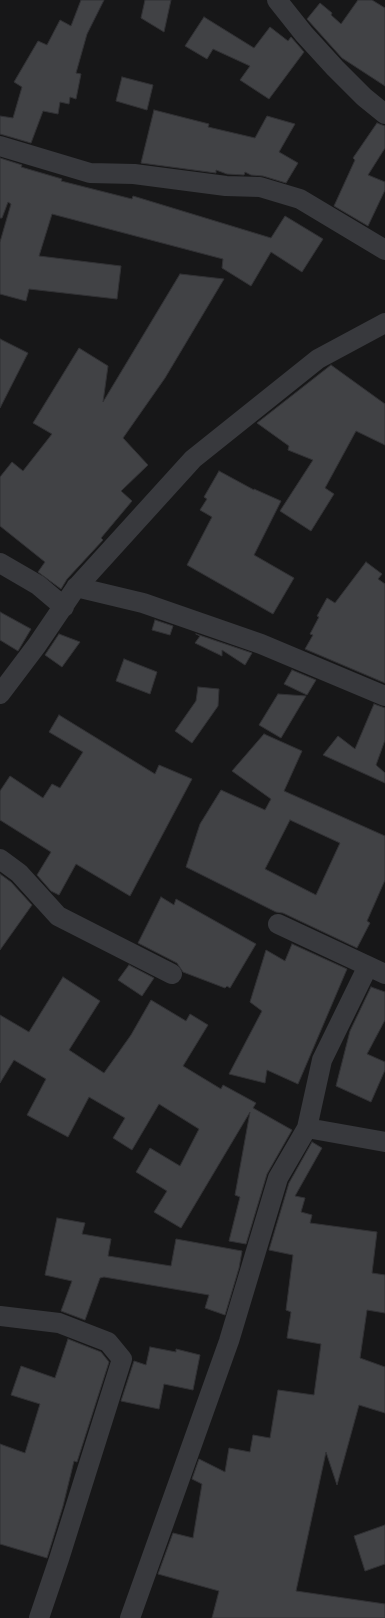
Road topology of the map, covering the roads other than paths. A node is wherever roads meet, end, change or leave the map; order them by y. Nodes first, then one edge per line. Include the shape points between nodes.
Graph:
1 (277, 0) edge
2 (385, 114) edge
3 (0, 146) edge
4 (385, 250) edge
5 (385, 323) edge
6 (0, 563) edge
7 (76, 588) junction
8 (64, 607) junction
9 (0, 694) edge
10 (385, 696) edge
11 (0, 859) edge
12 (278, 924) dead end
13 (376, 970) edge
14 (172, 974) dead end
15 (307, 1128) junction
16 (385, 1142) edge
17 (0, 1316) edge
18 (39, 1618) edge
19 (130, 1618) edge

1 - 2 street via 335,68
3 - 4 street via 90,173 134,174 260,187 300,199
5 - 7 street via 318,359 192,459
6 - 8 street via 38,585
7 - 8 street
7 - 10 street via 143,603 252,641
8 - 9 street
11 - 14 street via 19,873 58,916
12 - 13 street
13 - 15 street via 322,1060
15 - 16 street
15 - 19 street via 278,1178 229,1341
17 - 18 street via 59,1323 108,1342 122,1359

